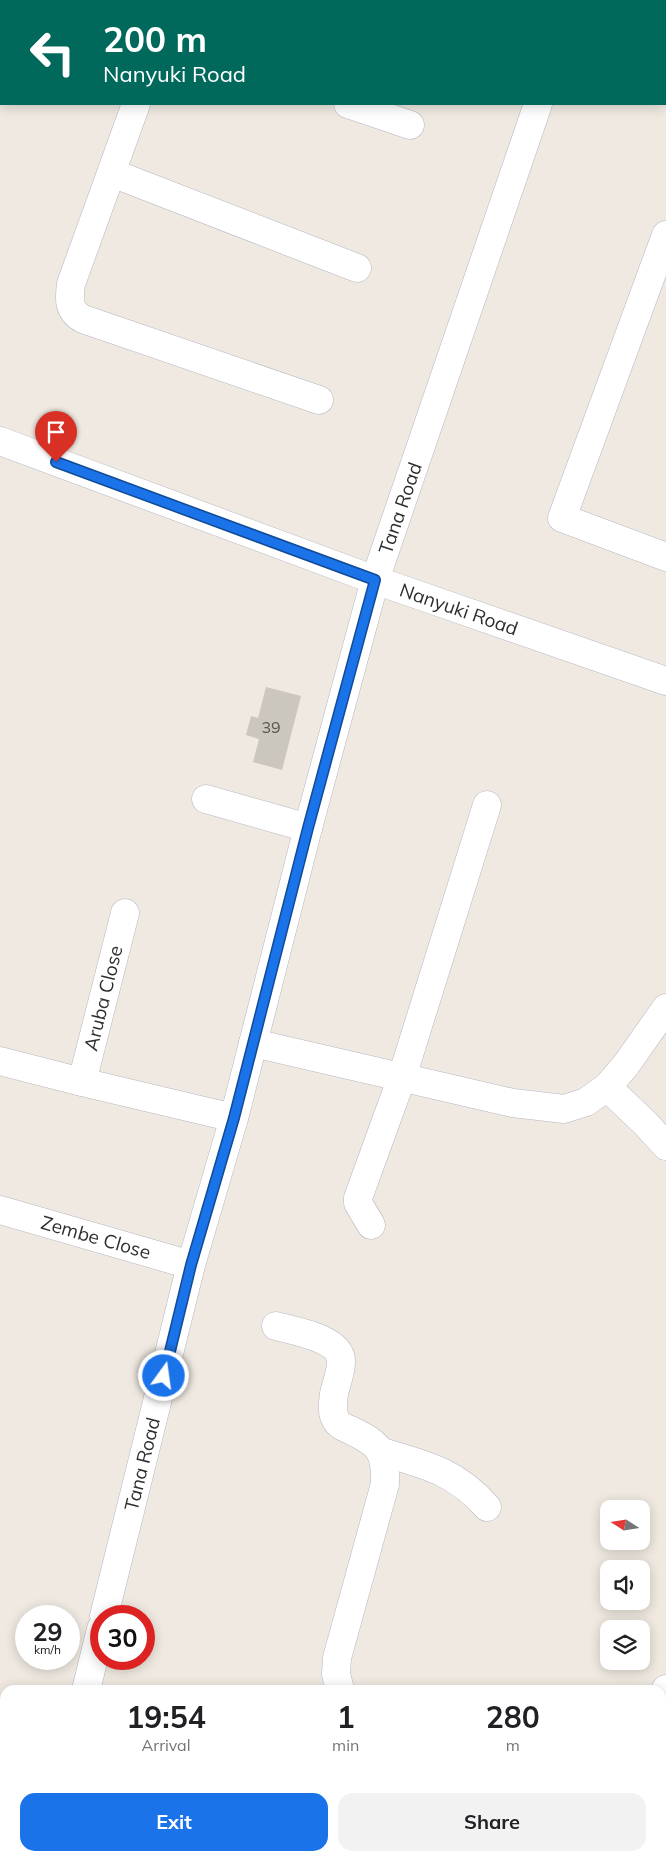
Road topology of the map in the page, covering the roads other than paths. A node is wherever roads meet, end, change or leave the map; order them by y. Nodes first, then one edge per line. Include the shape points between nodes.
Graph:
1 (136, 105) edge
2 (351, 105) edge
3 (538, 105) edge
4 (410, 125) dead end
5 (112, 173) junction
6 (666, 235) edge
7 (357, 268) dead end
8 (319, 400) dead end
9 (0, 441) edge
10 (666, 558) edge
11 (375, 580) junction
12 (666, 681) edge
13 (206, 799) dead end
14 (486, 805) dead end
15 (308, 828) junction
16 (125, 913) dead end
17 (666, 1008) edge
18 (253, 1043) junction
19 (0, 1061) edge
20 (402, 1077) junction
21 (82, 1082) junction
22 (607, 1087) junction
23 (234, 1118) junction
24 (666, 1146) edge
25 (0, 1210) edge
26 (371, 1225) dead end
27 (191, 1265) junction
28 (276, 1326) dead end
29 (382, 1452) junction
30 (487, 1507) dead end
31 (107, 1605) edge
32 (91, 1670) edge
33 (87, 1685) edge
34 (339, 1685) edge

1 - 5 street
2 - 4 street
3 - 11 street, Tana Road
5 - 7 street
5 - 8 street via 71,284 70,306 76,315
6 - 10 street via 562,518
9 - 11 street, Nanyuki Road
11 - 12 street, Nanyuki Road
11 - 15 street, Tana Road
13 - 15 street
14 - 20 street
15 - 18 street, Tana Road
16 - 21 street, Aruba Close
17 - 22 street
18 - 20 street
18 - 23 street, Tana Road
19 - 21 street
20 - 22 street via 513,1103 564,1109 586,1102
20 - 26 street via 358,1198
21 - 23 street
22 - 24 street
23 - 27 street, Tana Road
25 - 27 street, Zembe Close
27 - 31 street, Tana Road
28 - 29 street via 321,1339 336,1349 341,1367 332,1406 335,1419 377,1444
29 - 30 street via 442,1471 457,1479
29 - 34 street via 386,1466 385,1484 337,1658
32 - 33 street

